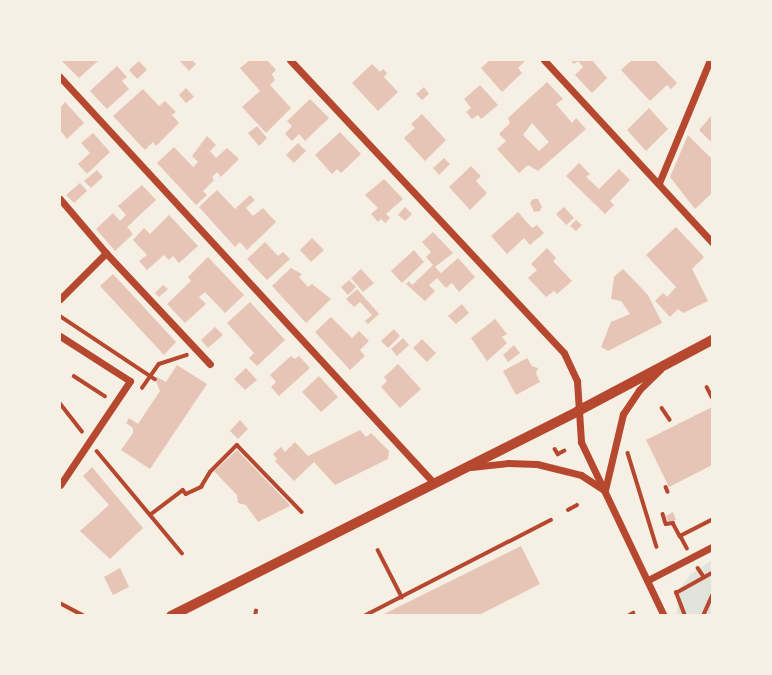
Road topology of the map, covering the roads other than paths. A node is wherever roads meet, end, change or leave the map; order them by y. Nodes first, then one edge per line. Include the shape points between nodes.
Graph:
1 (290, 60) edge
2 (544, 60) edge
3 (710, 60) edge
4 (60, 77) edge
5 (659, 183) junction
6 (60, 199) edge
7 (712, 242) edge
8 (106, 253) junction
9 (60, 299) edge
10 (60, 335) edge
11 (712, 340) edge
12 (667, 363) junction
13 (210, 364) dead end
14 (578, 411) junction
15 (464, 468) junction
16 (433, 482) junction
17 (60, 485) edge
18 (604, 490) junction
19 (712, 547) edge
20 (648, 580) junction
21 (171, 615) edge
22 (664, 615) edge

1 - 14 street via 564,353 577,381
2 - 5 street
3 - 5 street
4 - 16 street
5 - 7 street
6 - 8 street
8 - 9 street
8 - 13 street
10 - 17 street via 130,381
11 - 12 street
12 - 14 street
12 - 18 street via 639,390 623,414
14 - 15 street
14 - 18 street via 581,442
15 - 16 street
15 - 18 street via 537,464 581,475
16 - 21 street
18 - 20 street
19 - 20 street
20 - 22 street

